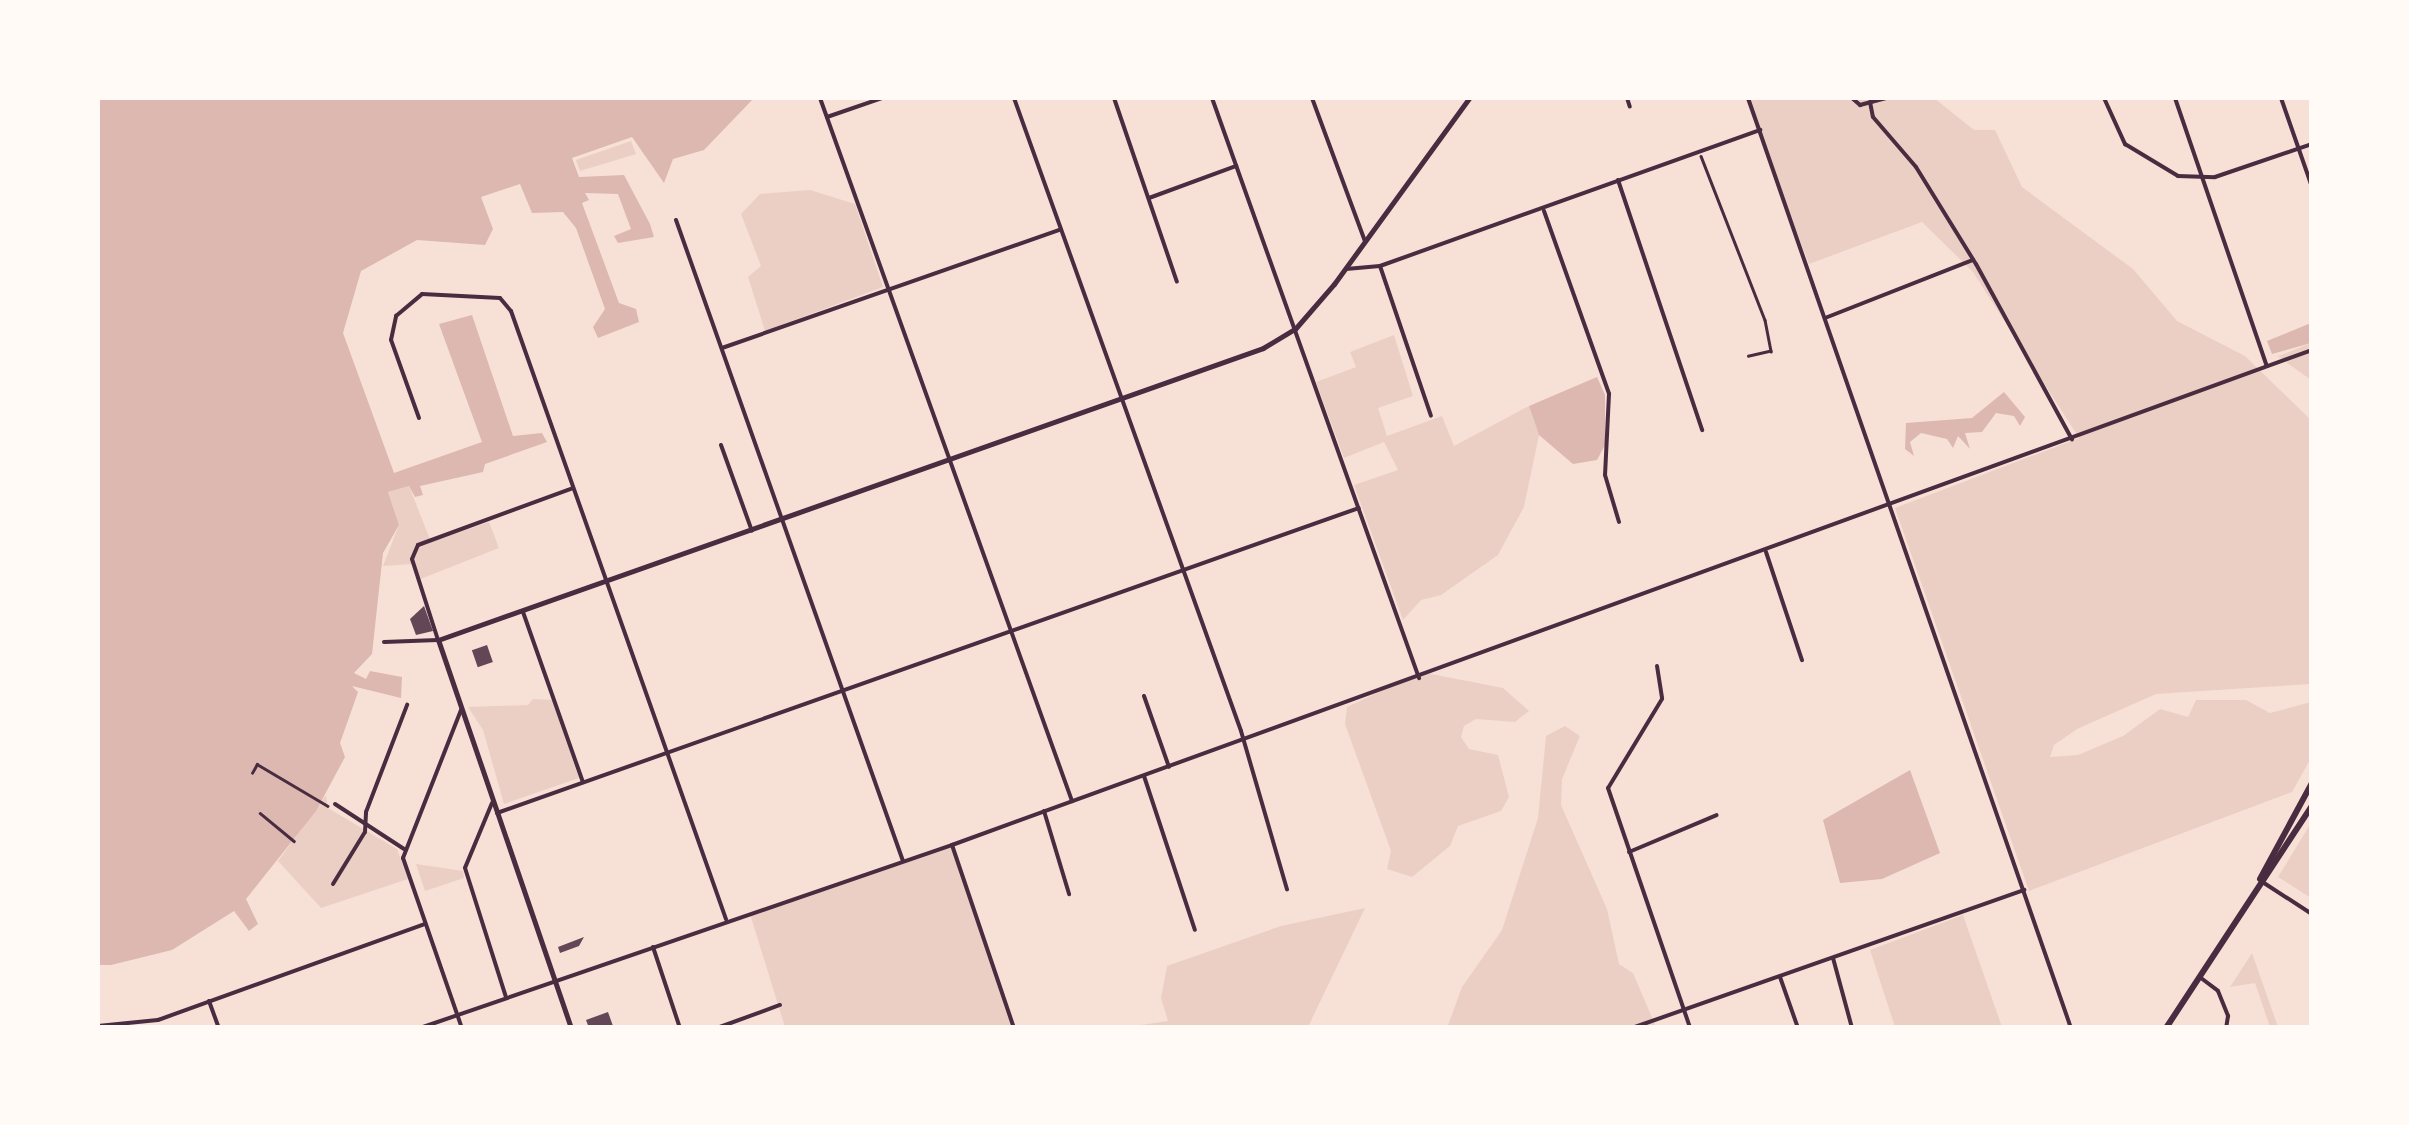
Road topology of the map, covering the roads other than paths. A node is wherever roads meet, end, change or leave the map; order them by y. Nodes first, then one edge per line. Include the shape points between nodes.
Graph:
1 (820, 98) edge
2 (879, 98) edge
3 (1014, 98) edge
4 (1114, 98) edge
5 (1212, 98) edge
6 (1312, 98) edge
7 (1469, 98) edge
8 (1626, 98) edge
9 (1748, 98) edge
10 (1852, 98) edge
11 (1887, 98) edge
12 (2104, 98) edge
13 (2175, 98) edge
14 (2281, 98) edge
15 (1870, 102) junction
16 (1630, 107) dead end
17 (828, 117) junction
18 (1760, 130) junction
19 (2312, 144) edge
20 (2298, 148) junction
21 (1236, 166) junction
22 (2202, 178) junction
23 (1618, 180) junction
24 (2312, 187) edge
25 (1149, 198) junction
26 (1543, 209) junction
27 (676, 220) dead end
28 (1061, 229) junction
29 (1366, 240) junction
30 (1973, 260) junction
31 (1380, 266) junction
32 (1346, 268) junction
33 (1177, 282) dead end
34 (888, 289) junction
35 (1825, 318) junction
36 (1295, 329) junction
37 (722, 348) junction
38 (2312, 350) edge
39 (2267, 366) junction
40 (1122, 400) junction
41 (1431, 416) dead end
42 (420, 418) dead end
43 (1702, 430) dead end
44 (2072, 440) junction
45 (721, 446) dead end
46 (950, 460) junction
47 (573, 488) junction
48 (1359, 508) junction
49 (1890, 508) junction
50 (782, 520) junction
51 (1619, 522) dead end
52 (752, 531) junction
53 (1766, 552) junction
54 (1183, 571) junction
55 (607, 582) junction
56 (522, 611) junction
57 (1012, 630) junction
58 (438, 640) junction
59 (384, 642) dead end
60 (1802, 660) dead end
61 (1657, 666) dead end
62 (1418, 678) junction
63 (841, 690) junction
64 (1144, 696) dead end
65 (407, 705) dead end
66 (461, 710) junction
67 (1241, 742) junction
68 (667, 752) junction
69 (1169, 767) junction
70 (1144, 776) junction
71 (583, 782) junction
72 (2312, 783) edge
73 (1072, 801) junction
74 (492, 802) junction
75 (335, 804) dead end
76 (2312, 806) edge
77 (1044, 812) junction
78 (496, 813) junction
79 (1718, 815) dead end
80 (364, 824) junction
81 (952, 845) junction
82 (404, 849) junction
83 (1629, 852) junction
84 (904, 861) junction
85 (2260, 880) junction
86 (334, 884) dead end
87 (1288, 888) dead end
88 (2024, 890) junction
89 (1068, 894) dead end
90 (2312, 914) edge
91 (727, 921) junction
92 (426, 924) junction
93 (1195, 930) dead end
94 (653, 945) junction
95 (1833, 958) junction
96 (1780, 976) junction
97 (2199, 976) junction
98 (554, 979) junction
99 (506, 996) junction
100 (209, 1001) junction
101 (780, 1005) dead end
102 (1683, 1010) junction
103 (457, 1014) junction
104 (98, 1026) edge
105 (219, 1028) edge
106 (420, 1028) edge
107 (462, 1028) edge
108 (571, 1028) edge
109 (680, 1028) edge
110 (717, 1028) edge
111 (1014, 1028) edge
112 (1632, 1028) edge
113 (1690, 1028) edge
114 (1798, 1028) edge
115 (1852, 1028) edge
116 (2072, 1028) edge
117 (2166, 1028) edge
118 (2226, 1028) edge

1 - 17 street
2 - 17 street
3 - 28 street
4 - 25 street
5 - 21 street
6 - 29 street
7 - 29 street
8 - 16 street
9 - 18 street
10 - 15 street via 1860,105
11 - 15 street
12 - 22 street via 2115,129 2136,154 2168,173
13 - 22 street
14 - 20 street
15 - 30 street via 1872,118 1916,167
17 - 34 street
18 - 23 street
18 - 35 street
19 - 20 street
20 - 22 street
20 - 24 street
21 - 25 street
21 - 36 street
22 - 39 street
23 - 26 street
23 - 43 street
25 - 33 street
26 - 31 street
26 - 51 street via 1609,394 1605,474
27 - 37 street
28 - 34 street
28 - 40 street
29 - 32 street
30 - 35 street
30 - 44 street
31 - 32 street
31 - 41 street
32 - 36 street
34 - 37 street
34 - 46 street
35 - 49 street
36 - 40 street via 1248,355
36 - 48 street
37 - 50 street
38 - 39 street
39 - 44 street
40 - 46 street
40 - 54 street
42 - 47 street via 391,340 396,316 422,294 500,298
44 - 49 street
45 - 52 street
46 - 50 street
46 - 57 street
47 - 55 street
47 - 58 street via 418,545 412,560
48 - 54 street
48 - 62 street
49 - 53 street
49 - 88 street
50 - 52 street
50 - 63 street
52 - 55 street
53 - 60 street
53 - 62 street
54 - 57 street
54 - 67 street
55 - 56 street
55 - 68 street
56 - 58 street
56 - 71 street
57 - 63 street
57 - 73 street
58 - 59 street
58 - 66 street
61 - 83 street via 1662,699 1609,784
62 - 67 street
63 - 68 street
63 - 84 street
64 - 69 street
65 - 80 street
66 - 74 street
66 - 82 street
67 - 69 street
67 - 87 street
68 - 71 street
68 - 91 street
69 - 70 street
70 - 73 street
70 - 93 street
71 - 78 street
72 - 85 main road
73 - 77 street
74 - 78 street
74 - 99 street via 465,868
75 - 80 street
76 - 85 main road
77 - 81 street
77 - 89 street
78 - 98 street
79 - 83 street
80 - 82 street
80 - 86 street
81 - 84 street
81 - 111 street
82 - 92 street
83 - 102 street
84 - 91 street
85 - 90 street
85 - 97 main road
88 - 95 street
88 - 116 street
91 - 94 street
92 - 100 street
92 - 103 street
94 - 98 street
94 - 109 street
95 - 96 street
95 - 115 street
96 - 102 street
96 - 114 street
97 - 117 main road
97 - 118 street via 2218,992
98 - 99 street
98 - 108 street
99 - 103 street
100 - 104 street via 145,1024
100 - 105 street
101 - 110 street
102 - 112 street
102 - 113 street
103 - 106 street
103 - 107 street

